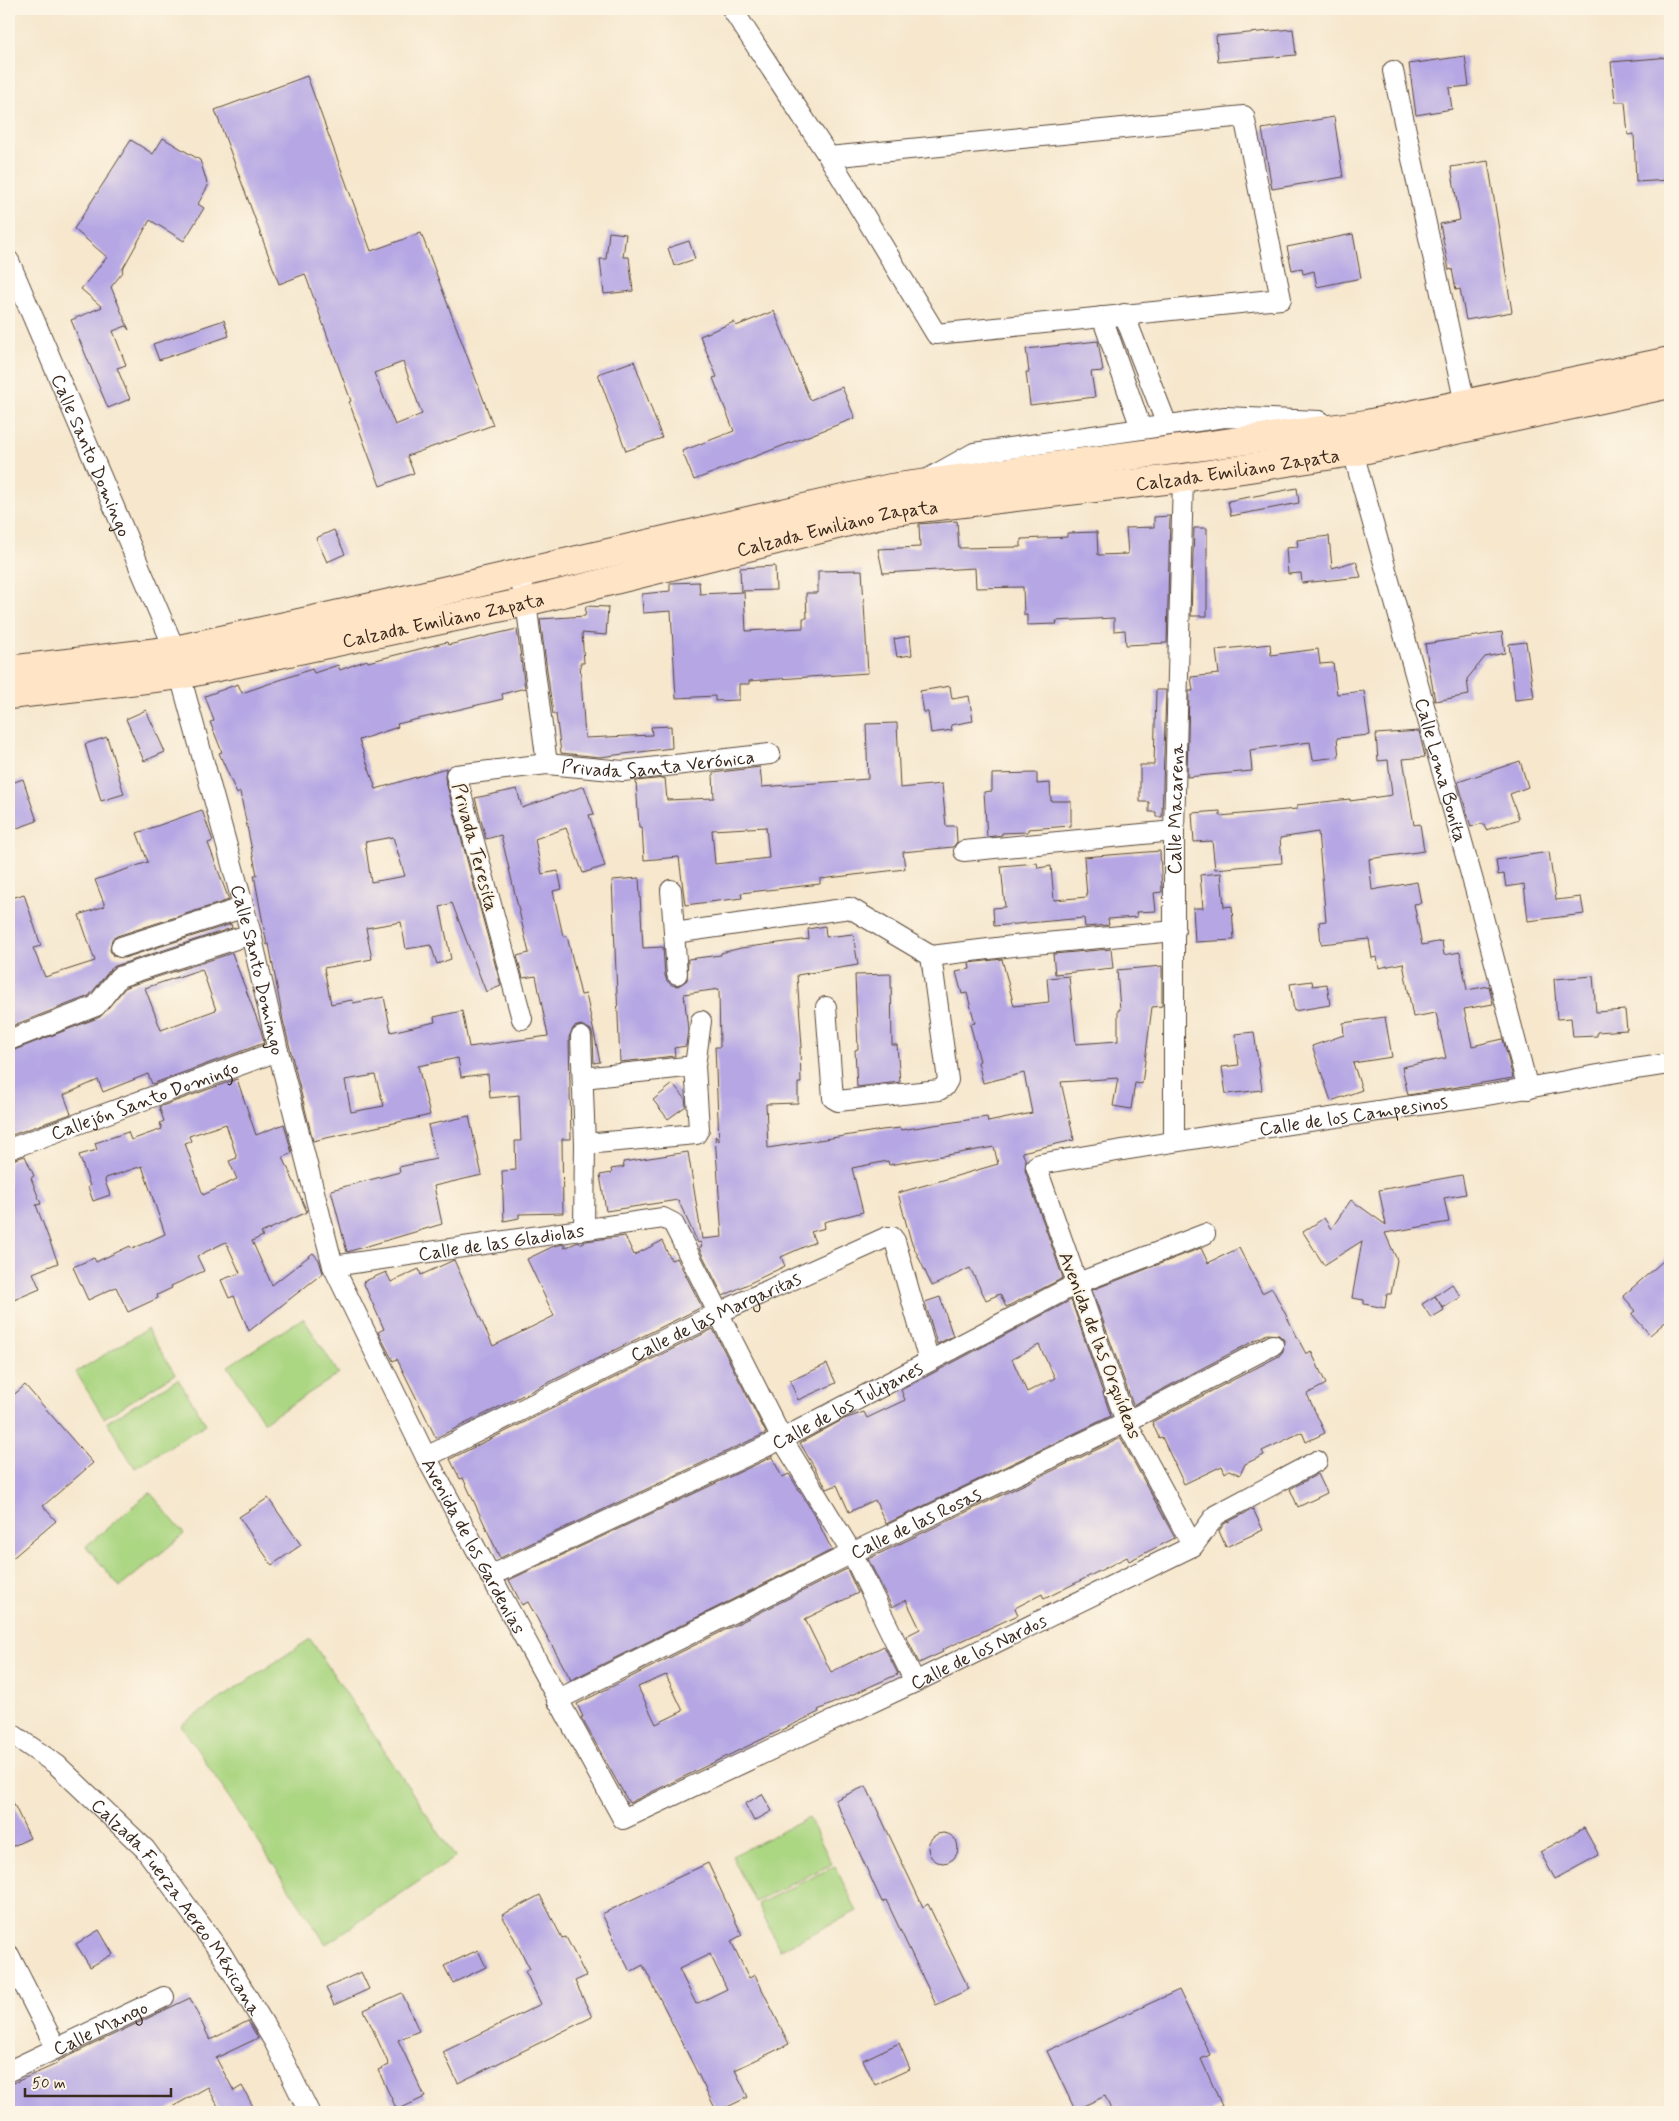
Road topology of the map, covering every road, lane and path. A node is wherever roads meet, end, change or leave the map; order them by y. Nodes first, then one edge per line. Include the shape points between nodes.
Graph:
1 (732, 9) edge
2 (1393, 71) dead end
3 (829, 157) junction
4 (9, 261) edge
5 (1124, 314) junction
6 (1102, 317) junction
7 (1670, 361) edge
8 (1670, 384) edge
9 (1464, 404) junction
10 (1367, 424) junction
11 (1167, 425) junction
12 (1141, 428) junction
13 (1353, 452) junction
14 (1183, 478) junction
15 (919, 484) junction
16 (519, 573) junction
17 (526, 602) junction
18 (178, 663) junction
19 (9, 670) edge
20 (9, 695) edge
21 (770, 754) dead end
22 (547, 764) junction
23 (1174, 832) junction
24 (964, 851) dead end
25 (671, 890) dead end
26 (242, 908) junction
27 (1175, 931) junction
28 (674, 933) junction
29 (251, 934) junction
30 (120, 947) dead end
31 (931, 956) junction
32 (677, 974) dead end
33 (826, 1007) dead end
34 (522, 1019) dead end
35 (701, 1021) dead end
36 (581, 1037) dead end
37 (9, 1040) edge
38 (278, 1051) junction
39 (1670, 1064) edge
40 (695, 1066) junction
41 (583, 1078) junction
42 (1528, 1088) junction
43 (1174, 1140) junction
44 (585, 1144) junction
45 (9, 1149) edge
46 (1036, 1166) joint
47 (584, 1229) junction
48 (1205, 1234) dead end
49 (333, 1266) junction
50 (1078, 1283) junction
51 (718, 1313) junction
52 (1273, 1345) dead end
53 (929, 1361) junction
54 (1126, 1422) junction
55 (782, 1439) junction
56 (426, 1457) junction
57 (1318, 1461) dead end
58 (1193, 1546) junction
59 (852, 1553) junction
60 (490, 1576) junction
61 (915, 1682) junction
62 (557, 1700) junction
63 (9, 1732) edge
64 (623, 1819) joint
65 (9, 1955) edge
66 (164, 1997) dead end
67 (56, 2048) junction
68 (9, 2071) edge
69 (309, 2112) edge

1 - 3 street
2 - 9 street
3 - 5 street via 1244,116 1281,299
3 - 6 street via 936,334
4 - 18 street, Calle Santo Domingo
5 - 6 street
5 - 11 street
6 - 12 street
7 - 9 main road, Calzada Emiliano Zapata
8 - 13 main road, Calzada Emiliano Zapata
9 - 10 main road, Calzada Emiliano Zapata
10 - 11 street via 1225,417
10 - 15 main road, Calzada Emiliano Zapata
11 - 12 street
12 - 15 street via 974,453
13 - 14 main road, Calzada Emiliano Zapata
13 - 42 street, Calle Loma Bonita
14 - 17 main road, Calzada Emiliano Zapata via 894,511
14 - 23 street, Calle Macarena
15 - 16 main road, Calzada Emiliano Zapata
16 - 17 street
16 - 18 main road, Calzada Emiliano Zapata
17 - 18 main road, Calzada Emiliano Zapata
17 - 22 street
18 - 19 main road, Calzada Emiliano Zapata
18 - 20 main road, Calzada Emiliano Zapata
18 - 26 street, Calle Santo Domingo
21 - 22 street, Privada Santa Verónica via 623,771
22 - 34 street, Privada Teresita via 456,775
23 - 24 street
23 - 27 street, Calle Macarena
25 - 28 street
26 - 29 street, Calle Santo Domingo
26 - 30 street
27 - 31 street
27 - 43 street, Calle Macarena
28 - 31 street via 850,908
28 - 32 street
29 - 37 street via 119,977 96,1006
29 - 38 street, Calle Santo Domingo
31 - 33 street via 948,1080 939,1090 833,1098
35 - 40 street
36 - 41 street
38 - 45 street, Callejón Santo Domingo
38 - 49 street, Calle Santo Domingo
39 - 42 street, Calle de los Campesinos
40 - 41 street
40 - 44 street via 699,1129 696,1134
41 - 44 street
42 - 43 street, Calle de los Campesinos
43 - 46 street, Calle de los Campesinos
44 - 47 street
46 - 50 street, Avenida de las Orquídeas
47 - 49 street, Calle de las Gladiolas
47 - 51 street, Calle de las Gladiolas via 669,1219
48 - 50 street, Calle de los Tulipanes
49 - 56 street, Avenida de los Gardenias
50 - 53 street, Calle de los Tulipanes
50 - 54 street, Avenida de las Orquídeas
51 - 53 street, Calle de las Margaritas via 892,1237
51 - 55 street
51 - 56 street, Calle de las Margaritas
52 - 54 street, Calle de las Rosas
53 - 55 street, Calle de los Tulipanes
54 - 58 street, Avenida de las Orquídeas
54 - 59 street, Calle de las Rosas
55 - 59 street
55 - 60 street, Calle de los Tulipanes
56 - 60 street, Avenida de los Gardenias
57 - 58 street, Calle de los Nardos via 1216,1515
58 - 61 street, Calle de los Nardos
59 - 61 street
59 - 62 street, Calle de las Rosas
60 - 62 street, Avenida de los Gardenias
61 - 64 street, Calle de los Nardos
62 - 64 street, Avenida de los Gardenias
63 - 69 street, Calzada Fuerza Aereo Méxicana via 57,1765 145,1849 221,1953 274,2041
65 - 67 street
66 - 67 street, Calle Mango
67 - 68 street, Calle Mango

